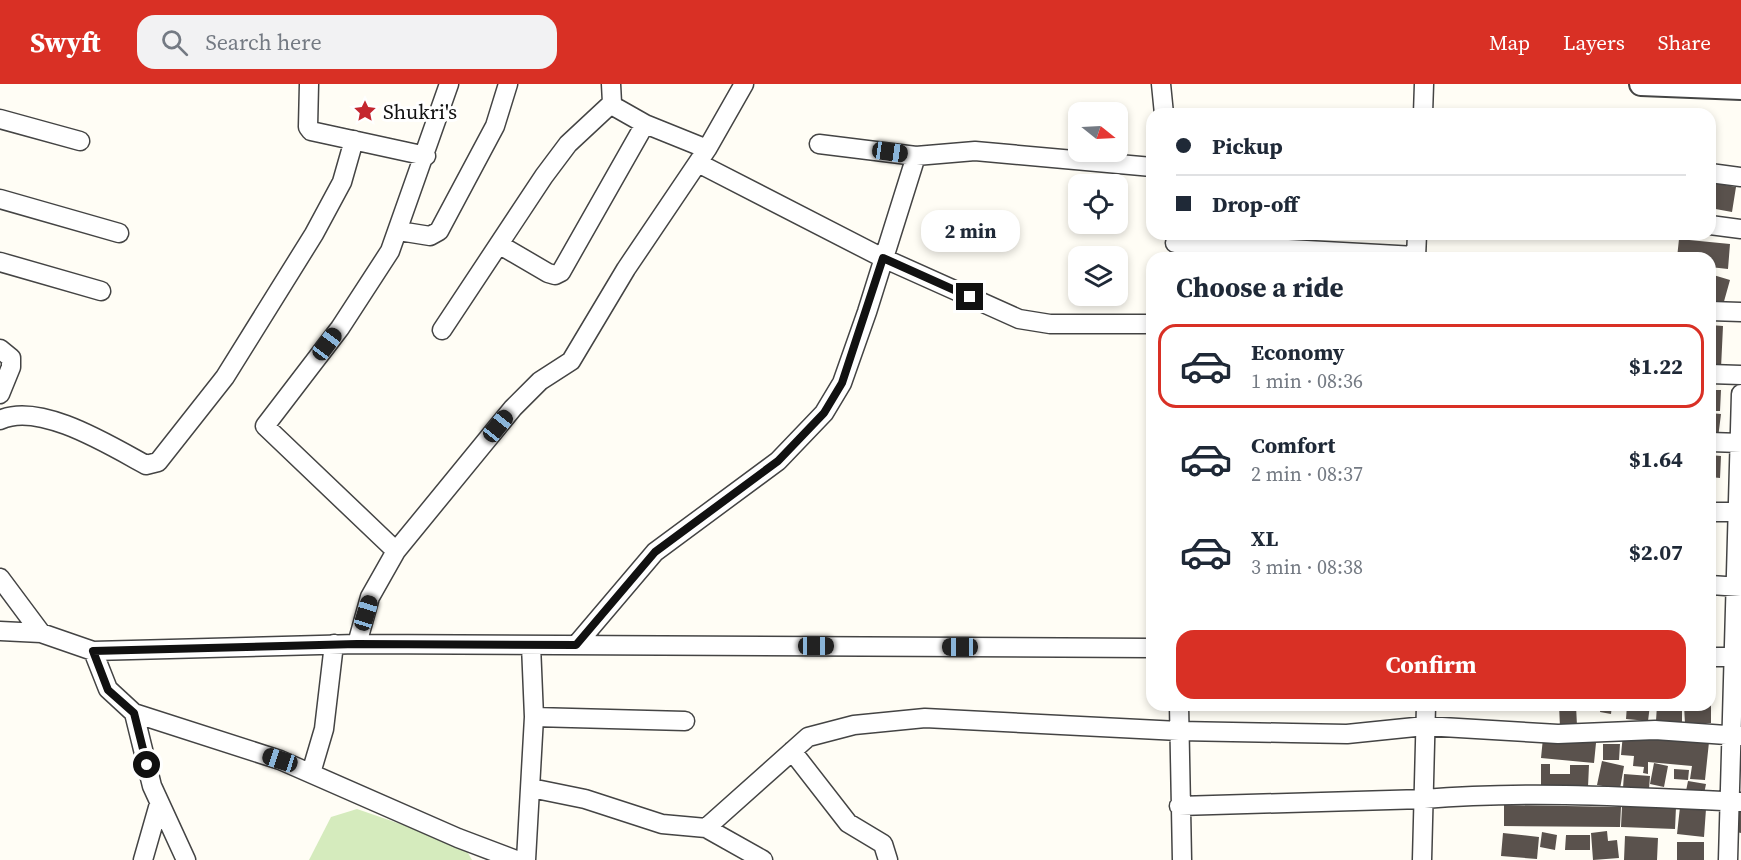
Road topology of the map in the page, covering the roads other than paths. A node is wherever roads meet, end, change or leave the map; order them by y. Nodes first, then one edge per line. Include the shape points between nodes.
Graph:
1 (309, 84) edge
2 (449, 84) edge
3 (508, 84) edge
4 (611, 84) edge
5 (744, 84) edge
6 (1161, 84) edge
7 (1424, 84) edge
8 (1641, 84) edge
9 (1741, 88) edge
10 (612, 103) junction
11 (1163, 108) edge
12 (1423, 108) edge
13 (0, 119) edge
14 (645, 124) junction
15 (354, 140) junction
16 (80, 141) dead end
17 (819, 144) dead end
18 (426, 156) junction
19 (702, 156) junction
20 (916, 156) junction
21 (1146, 165) edge
22 (1716, 174) edge
23 (1741, 177) edge
24 (0, 199) edge
25 (1716, 226) edge
26 (1741, 229) edge
27 (399, 231) junction
28 (119, 233) dead end
29 (500, 245) junction
30 (1175, 245) edge
31 (1316, 252) edge
32 (883, 258) junction
33 (0, 262) edge
34 (101, 291) dead end
35 (1716, 311) edge
36 (1741, 312) edge
37 (1146, 324) edge
38 (442, 330) dead end
39 (0, 349) edge
40 (1716, 374) edge
41 (1741, 375) edge
42 (0, 394) edge
43 (1741, 394) edge
44 (0, 420) edge
45 (1716, 442) edge
46 (1740, 443) edge
47 (1738, 512) edge
48 (1716, 513) edge
49 (396, 551) junction
50 (0, 578) edge
51 (1716, 585) edge
52 (1739, 587) edge
53 (0, 631) edge
54 (41, 633) junction
55 (334, 644) junction
56 (357, 644) junction
57 (531, 645) junction
58 (576, 645) junction
59 (1146, 648) edge
60 (93, 651) junction
61 (1738, 656) edge
62 (1716, 657) edge
63 (1179, 711) edge
64 (1426, 711) edge
65 (134, 713) junction
66 (534, 717) junction
67 (684, 720) dead end
68 (1425, 726) junction
69 (1179, 731) junction
70 (1737, 735) edge
71 (792, 751) junction
72 (311, 773) junction
73 (531, 788) junction
74 (1424, 799) junction
75 (1735, 802) edge
76 (159, 804) junction
77 (1179, 806) junction
78 (706, 828) junction
79 (752, 857) edge
80 (143, 860) edge
81 (186, 860) edge
82 (516, 860) edge
83 (526, 860) edge
84 (888, 860) edge
85 (1182, 860) edge
86 (1422, 860) edge
87 (1728, 860) edge

1 - 15 street via 308,127 317,133
2 - 18 street
3 - 27 street via 495,126 439,231 430,236
4 - 10 street
5 - 19 street
6 - 11 street
7 - 12 street
8 - 9 street
10 - 14 street
10 - 29 street via 568,144
13 - 16 street
14 - 19 street
14 - 29 street via 561,272 548,273
15 - 18 street
15 - 44 street via 342,182 314,234 225,376 158,462 146,465 97,438 32,414
17 - 20 street
18 - 27 street
19 - 32 street
19 - 49 street via 626,268 571,361 540,381 513,408
20 - 21 street via 975,151
20 - 32 street
22 - 23 street
24 - 28 street
25 - 26 street
27 - 49 street via 340,328 265,426
29 - 38 street
30 - 31 street
32 - 37 street via 1006,314 1033,322
32 - 58 street via 842,383 824,413 778,461 655,552
33 - 34 street
35 - 36 street
39 - 42 street via 11,358 11,367
40 - 41 street
43 - 46 street
45 - 46 street
46 - 47 street
47 - 48 street
47 - 52 street
49 - 56 street via 370,597
50 - 54 street
51 - 52 street
52 - 61 street
53 - 54 street
54 - 60 street
55 - 56 street
55 - 60 street
55 - 72 street via 324,729
56 - 57 street
57 - 58 street
57 - 66 street
58 - 59 street
60 - 65 street via 108,690
61 - 62 street
61 - 70 street
63 - 69 street
64 - 68 street
65 - 72 street
65 - 76 street
66 - 67 street
66 - 73 street
68 - 69 street via 1347,734
68 - 70 street via 1558,734 1656,730
68 - 74 street
69 - 71 street via 925,718 854,724 808,737
69 - 77 street
70 - 75 street
71 - 78 street
71 - 84 street via 848,823 883,844
72 - 82 street
73 - 78 street via 585,799 662,824
73 - 83 street
74 - 75 street via 1674,798
74 - 77 street
74 - 86 street
75 - 87 street
76 - 80 street
76 - 81 street
77 - 85 street
78 - 79 street

